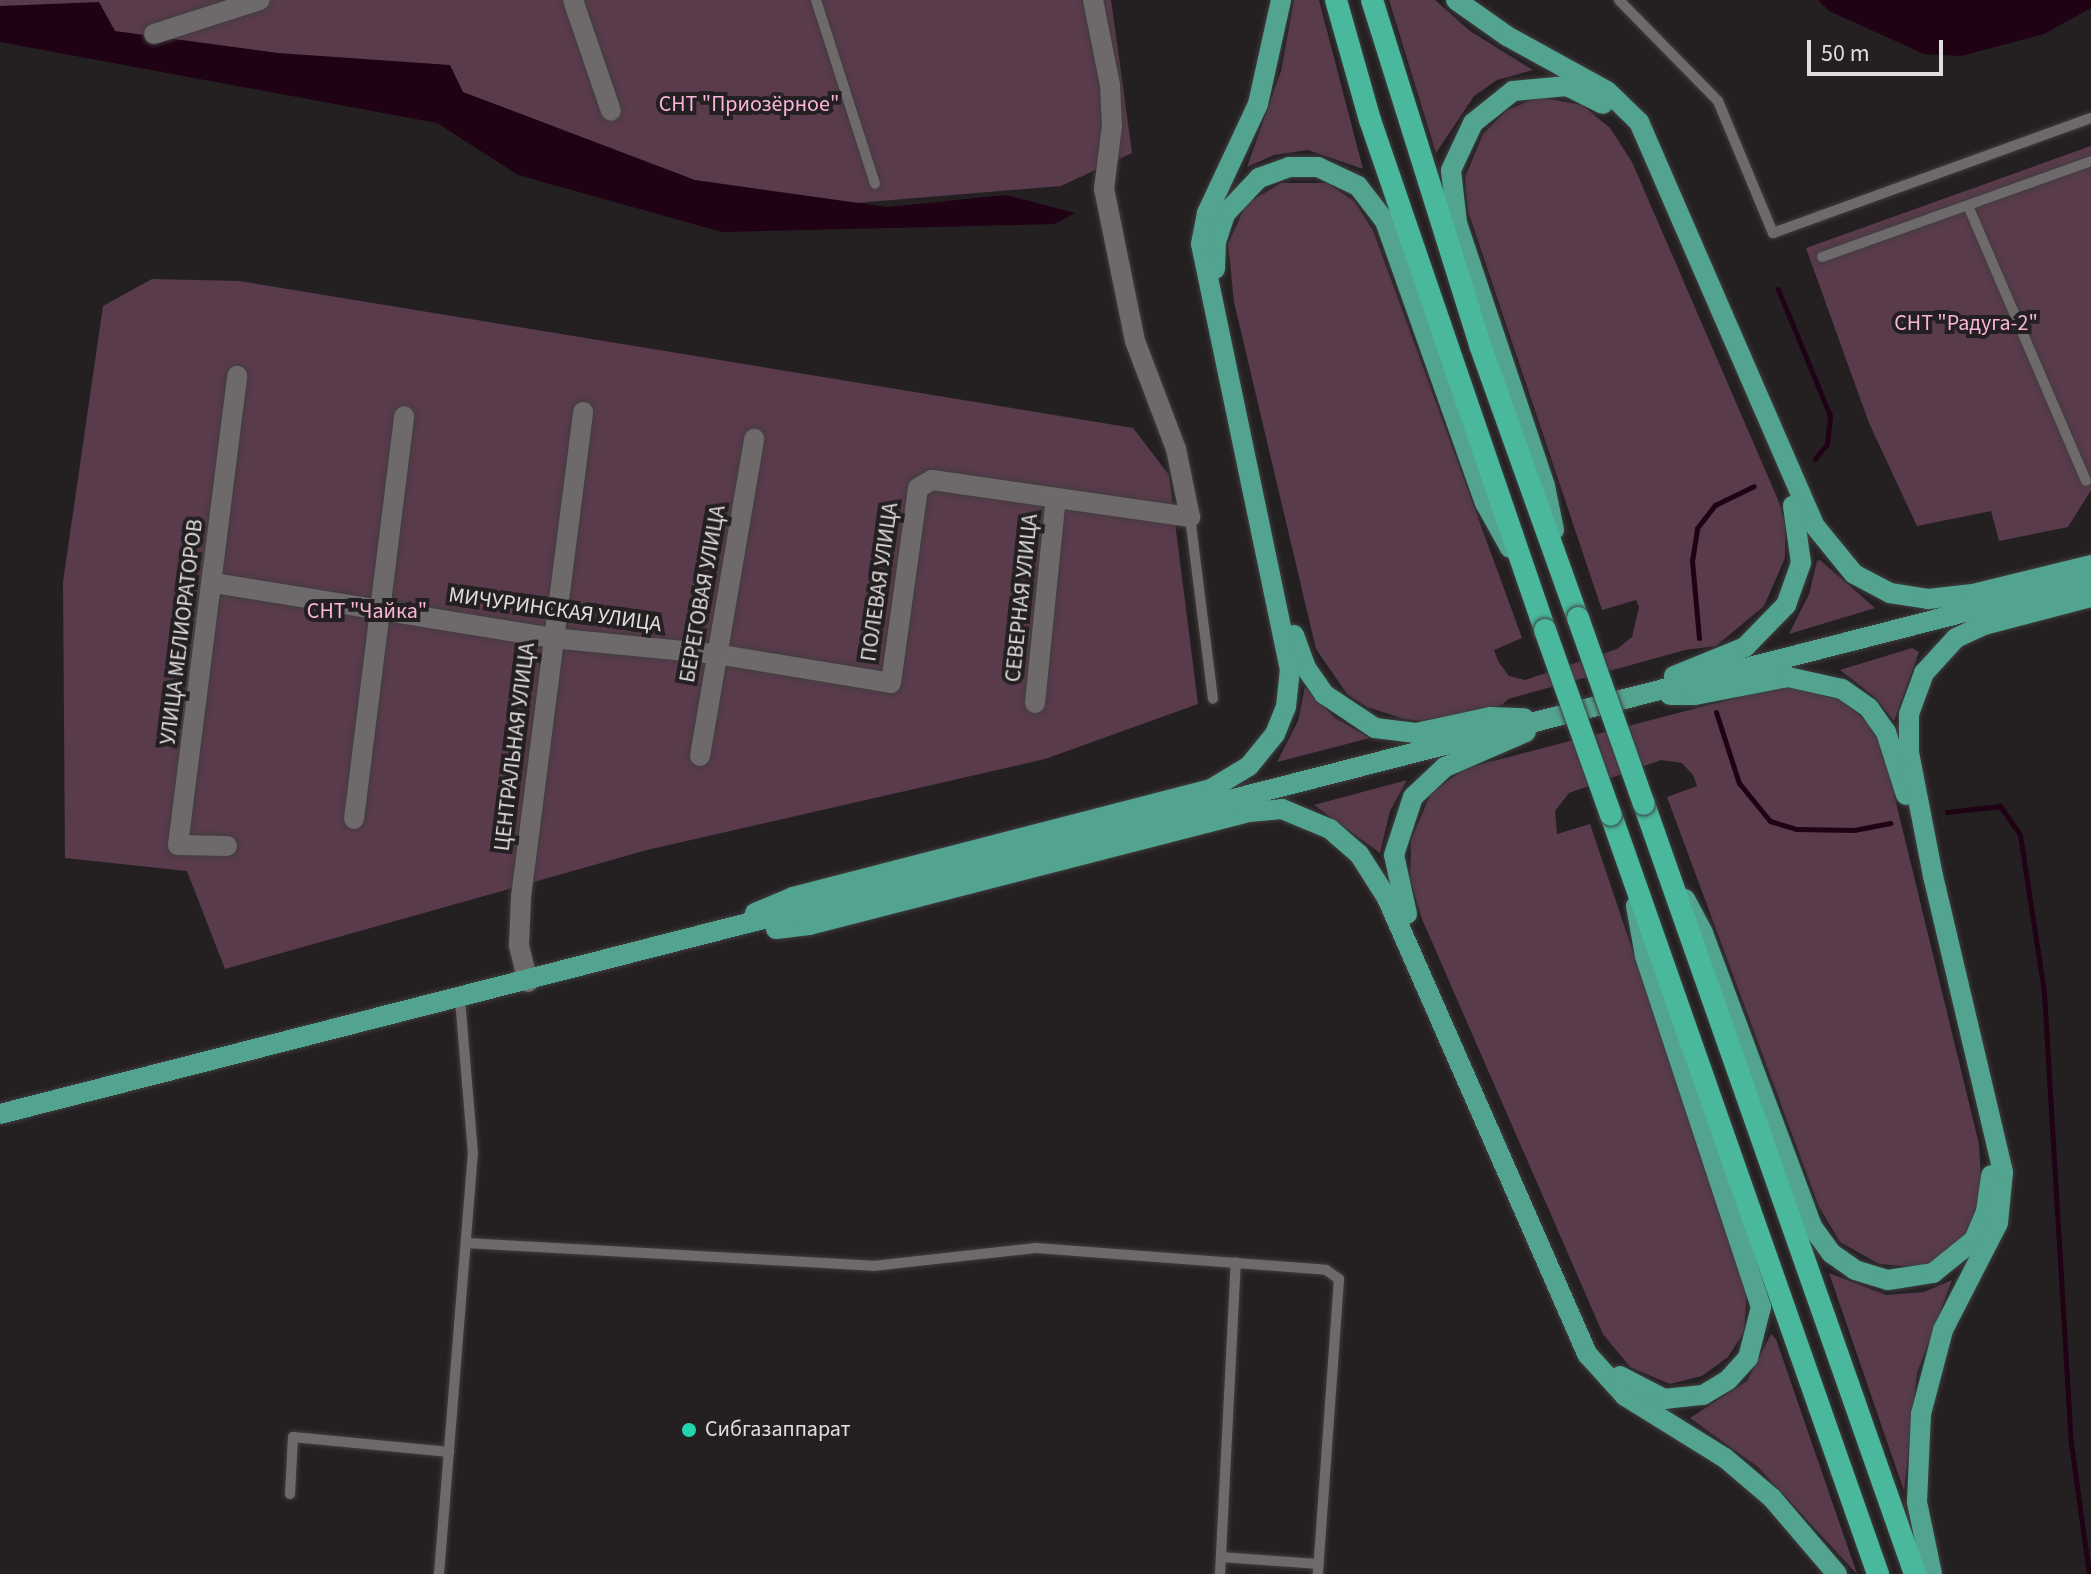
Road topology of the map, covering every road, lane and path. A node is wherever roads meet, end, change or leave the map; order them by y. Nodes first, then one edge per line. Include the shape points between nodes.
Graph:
1 (260, 0) edge
2 (573, 0) edge
3 (816, 0) edge
4 (1093, 0) edge
5 (1281, 0) edge
6 (1336, 0) edge
7 (1372, 0) edge
8 (1456, 0) edge
9 (1619, 0) edge
10 (154, 34) dead end
11 (611, 111) dead end
12 (2091, 118) edge
13 (2091, 161) edge
14 (875, 184) dead end
15 (1969, 208) junction
16 (1822, 257) dead end
17 (1706, 284) junction
18 (237, 376) dead end
19 (1749, 386) junction
20 (583, 412) dead end
21 (404, 416) dead end
22 (1241, 418) junction
23 (754, 439) dead end
24 (2086, 481) dead end
25 (1056, 498) junction
26 (1260, 508) junction
27 (1190, 517) junction
28 (2091, 565) edge
29 (1563, 574) junction
30 (2091, 580) edge
31 (214, 583) junction
32 (1529, 583) junction
33 (2091, 597) edge
34 (383, 609) junction
35 (552, 638) junction
36 (716, 654) junction
37 (891, 683) joint
38 (1642, 694) junction
39 (1213, 699) dead end
40 (1035, 703) dead end
41 (1552, 718) junction
42 (700, 756) dead end
43 (354, 819) dead end
44 (227, 846) dead end
45 (1660, 851) junction
46 (1628, 863) junction
47 (1933, 876) junction
48 (697, 939) junction
49 (528, 982) junction
50 (460, 999) junction
51 (1963, 1006) junction
52 (1449, 1031) junction
53 (0, 1114) edge
54 (1508, 1169) junction
55 (466, 1243) junction
56 (1236, 1262) junction
57 (449, 1452) junction
58 (290, 1494) dead end
59 (1221, 1557) junction
60 (1318, 1569) edge
61 (439, 1574) edge
62 (1220, 1574) edge
63 (1837, 1574) edge
64 (1878, 1574) edge
65 (1915, 1574) edge
66 (1932, 1574) edge

1 - 10 street
2 - 11 street
3 - 14 lane
4 - 27 street via 1112,126 1104,189 1135,341 1176,449
5 - 22 main road via 1258,104 1203,230 1206,281
6 - 32 highway via 1370,120
7 - 29 highway via 1480,345
8 - 17 main road via 1507,36 1607,91 1631,112 1647,137
9 - 12 lane via 1718,101 1773,233
13 - 15 lane
15 - 16 lane
15 - 24 lane
17 - 19 main road
17 - 29 main road via 1637,146 1594,97 1551,85 1513,91 1486,109 1463,138 1451,170 1452,204 1545,486
18 - 31 street, УЛИЦА МЕЛИОРАТОРОВ
19 - 28 main road via 1822,540 1870,584 1908,598 1951,597
19 - 38 main road via 1800,525 1799,577 1786,605 1758,638
20 - 35 street, ЦЕНТРАЛЬНАЯ УЛИЦА
21 - 34 street
22 - 26 main road
22 - 32 main road via 1215,269 1219,229 1232,201 1259,178 1303,165 1333,171 1367,195 1385,221 1485,503
23 - 36 street, БЕРЕГОВАЯ УЛИЦА
25 - 27 street
25 - 37 street, ПОЛЕВАЯ УЛИЦА via 932,480 918,488
25 - 40 street, СЕВЕРНАЯ УЛИЦА
26 - 41 main road via 1297,647 1314,682 1348,714 1375,728 1406,733 1490,717
26 - 48 main road via 1290,683 1275,734 1249,766 1211,789 793,897
27 - 39 lane
29 - 45 highway, bridge
30 - 38 main road
31 - 34 street, МИЧУРИНСКАЯ УЛИЦА
31 - 44 street, УЛИЦА МЕЛИОРАТОРОВ via 178,845
32 - 46 highway, bridge
33 - 47 main road via 1969,631 1944,647 1924,673 1912,700 1908,740
34 - 35 street, МИЧУРИНСКАЯ УЛИЦА
34 - 43 street
35 - 36 street, МИЧУРИНСКАЯ УЛИЦА
35 - 49 street, ЦЕНТРАЛЬНАЯ УЛИЦА via 519,945
36 - 37 street, МИЧУРИНСКАЯ УЛИЦА
36 - 42 street, БЕРЕГОВАЯ УЛИЦА
38 - 41 main road
38 - 47 main road via 1695,695 1788,677 1819,680 1859,699 1886,732
41 - 48 main road
41 - 52 main road via 1435,774 1413,797 1399,828 1396,882
45 - 51 main road via 1703,933 1813,1228 1842,1262 1869,1276 1919,1278 1946,1266 1974,1240 1986,1212 1991,1170 1967,1059
45 - 65 highway
46 - 54 main road via 1645,956 1759,1289 1758,1334 1739,1370 1715,1389 1680,1400 1651,1395 1626,1381 1587,1333
46 - 64 highway
47 - 51 main road
48 - 49 main road
48 - 52 main road via 809,925 1231,816 1282,809 1330,829 1372,870
49 - 50 main road
50 - 53 main road
50 - 55 lane via 473,1154
51 - 66 main road via 1999,1142 2004,1190 1992,1238 1943,1330 1921,1414 1917,1502
52 - 54 main road
54 - 63 main road via 1575,1333 1597,1369 1625,1396 1742,1471 1786,1512
55 - 56 lane via 873,1266 1036,1248
55 - 57 lane
56 - 59 lane
56 - 60 lane via 1326,1270 1339,1279
57 - 58 lane via 293,1437
57 - 61 lane
59 - 60 lane
59 - 62 lane

